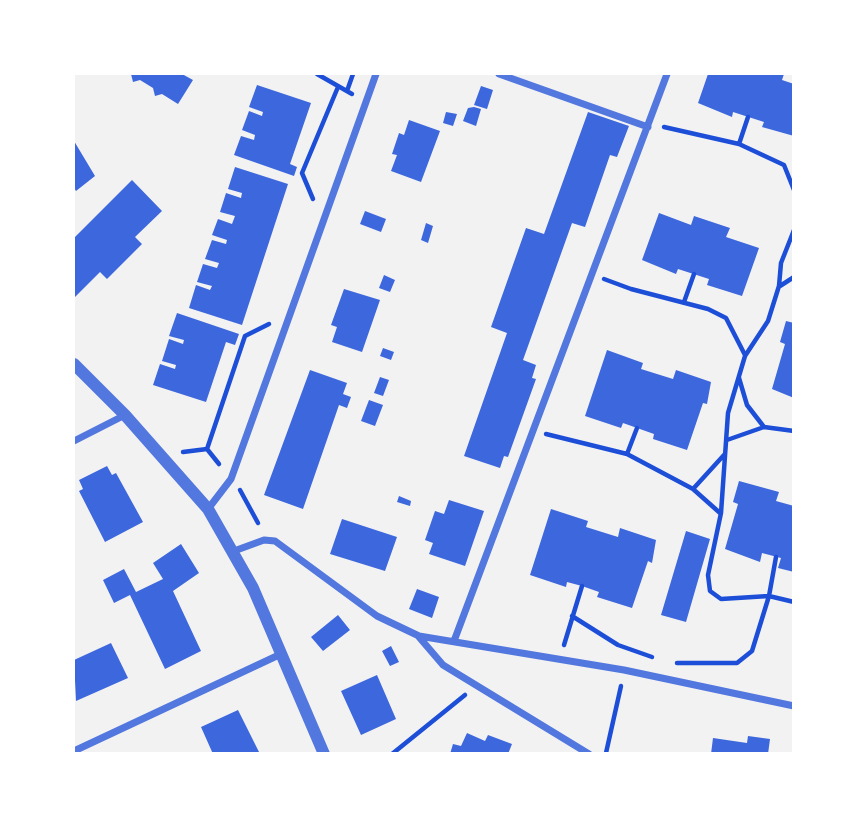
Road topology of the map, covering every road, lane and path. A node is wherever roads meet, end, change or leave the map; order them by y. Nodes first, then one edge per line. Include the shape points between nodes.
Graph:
1 (317, 74) edge
2 (353, 74) edge
3 (376, 74) edge
4 (499, 74) edge
5 (667, 74) edge
6 (338, 87) junction
7 (347, 91) junction
8 (366, 102) junction
9 (748, 117) dead end
10 (648, 127) junction
11 (738, 144) junction
12 (784, 165) junction
13 (793, 168) edge
14 (793, 190) edge
15 (315, 203) dead end
16 (793, 232) edge
17 (793, 244) edge
18 (694, 274) dead end
19 (593, 275) junction
20 (793, 277) edge
21 (779, 286) junction
22 (684, 302) junction
23 (273, 311) dead end
24 (745, 356) junction
25 (74, 364) edge
26 (738, 377) junction
27 (125, 415) junction
28 (764, 427) junction
29 (636, 428) dead end
30 (534, 429) junction
31 (793, 431) edge
32 (727, 440) junction
33 (74, 441) edge
34 (207, 449) dead end
35 (627, 454) junction
36 (725, 454) junction
37 (693, 489) junction
38 (208, 509) junction
39 (721, 513) junction
40 (234, 551) junction
41 (776, 557) dead end
42 (582, 586) dead end
43 (769, 596) junction
44 (793, 602) edge
45 (572, 616) junction
46 (419, 636) junction
47 (454, 641) junction
48 (281, 654) junction
49 (560, 659) junction
50 (663, 661) dead end
51 (673, 662) dead end
52 (624, 670) junction
53 (475, 685) junction
54 (793, 706) edge
55 (74, 751) edge
56 (324, 754) edge
57 (392, 754) edge
58 (589, 754) edge
59 (606, 754) edge

1 - 6 path
2 - 7 path
3 - 8 street
4 - 10 street
5 - 10 street
6 - 7 path
6 - 15 path via 303,173
7 - 8 path
8 - 38 street via 232,480
9 - 11 path
10 - 11 path
10 - 19 street
11 - 12 path
12 - 13 path
12 - 14 path
16 - 17 path
16 - 21 path via 781,263
18 - 22 path
19 - 22 path
19 - 30 street
20 - 21 path
21 - 24 path via 768,321
22 - 24 path via 726,318
23 - 34 path via 269,324 245,336
24 - 26 path
25 - 27 street
26 - 28 path via 747,405
26 - 32 path via 728,413
27 - 33 street
27 - 38 street
28 - 31 path
28 - 32 path
29 - 35 path
30 - 35 path
30 - 47 street
32 - 36 path
35 - 37 path
36 - 37 path
36 - 39 path
37 - 39 path
38 - 40 street
39 - 43 path via 708,575 710,591 721,599
40 - 46 street via 264,540 275,541 377,616
40 - 48 street
41 - 43 path
42 - 45 path
43 - 44 path
43 - 51 path via 752,652 737,663
45 - 49 path
45 - 50 path via 618,645
46 - 47 street
46 - 53 street via 443,665
47 - 49 street
48 - 55 street
48 - 56 street
49 - 52 street
52 - 54 street
52 - 59 path
53 - 57 path
53 - 58 street

